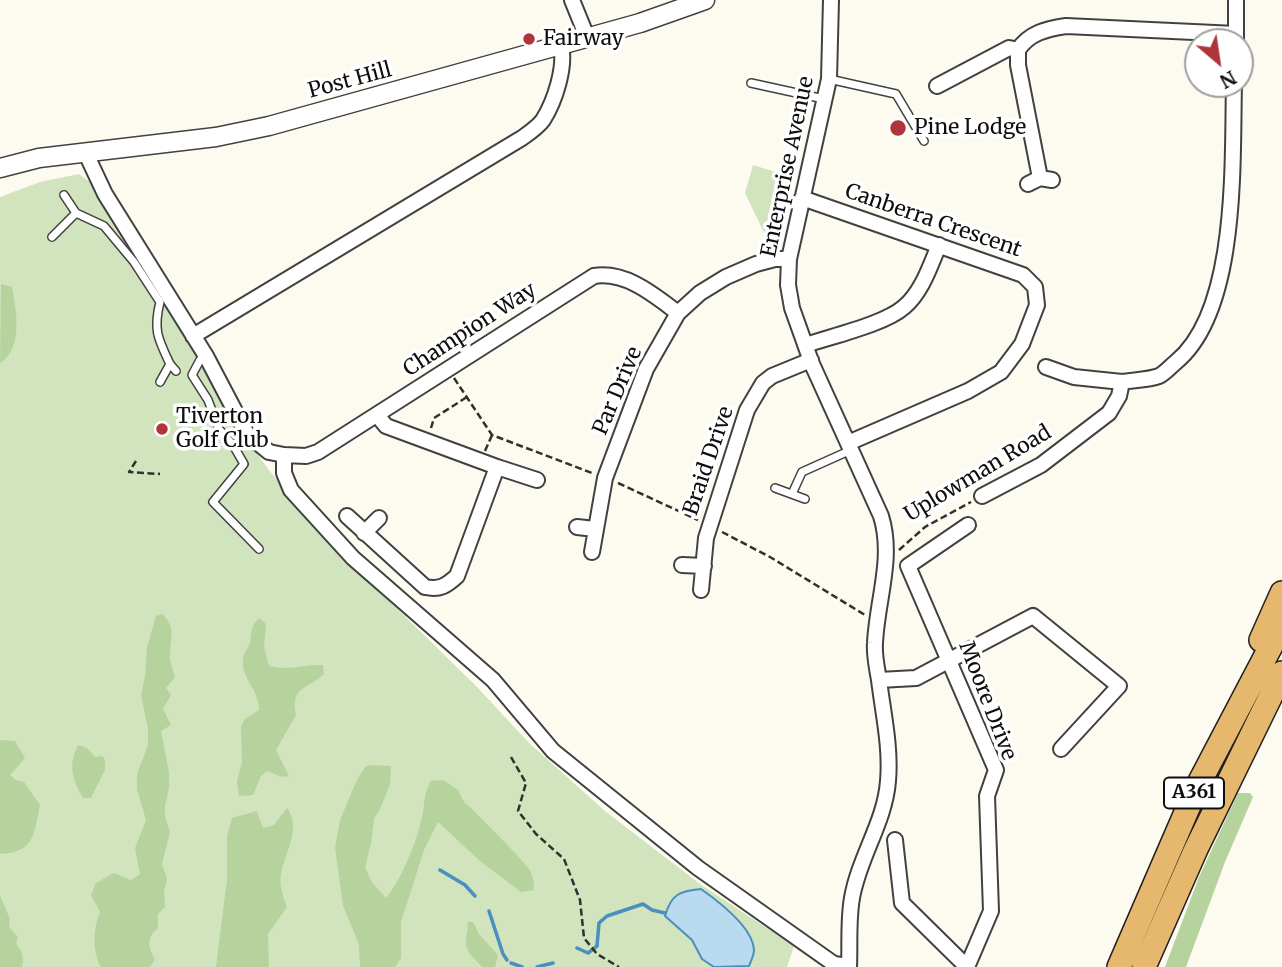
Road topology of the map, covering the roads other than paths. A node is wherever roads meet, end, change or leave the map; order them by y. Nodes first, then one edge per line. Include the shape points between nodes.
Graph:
1 (572, 0) edge
2 (705, 0) edge
3 (831, 0) edge
4 (1236, 0) edge
5 (1236, 28) edge
6 (1184, 34) edge
7 (587, 37) junction
8 (561, 45) junction
9 (1018, 50) junction
10 (829, 79) junction
11 (751, 83) dead end
12 (937, 86) dead end
13 (1234, 98) edge
14 (824, 99) junction
15 (924, 141) dead end
16 (87, 151) junction
17 (0, 168) edge
18 (1040, 181) dead end
19 (64, 195) dead end
20 (802, 198) junction
21 (76, 213) junction
22 (52, 237) dead end
23 (939, 245) junction
24 (789, 259) junction
25 (678, 313) junction
26 (194, 336) junction
27 (806, 345) junction
28 (206, 356) junction
29 (811, 360) junction
30 (170, 364) junction
31 (1046, 367) dead end
32 (176, 371) dead end
33 (160, 382) dead end
34 (1122, 382) junction
35 (377, 415) junction
36 (247, 434) junction
37 (233, 445) junction
38 (849, 446) junction
39 (284, 456) junction
40 (497, 467) junction
41 (537, 480) dead end
42 (775, 488) dead end
43 (792, 494) junction
44 (982, 496) road end
45 (805, 499) dead end
46 (347, 516) dead end
47 (379, 519) dead end
48 (968, 525) dead end
49 (577, 527) dead end
50 (596, 529) junction
51 (363, 533) junction
52 (886, 534) joint
53 (259, 549) dead end
54 (592, 552) dead end
55 (682, 565) dead end
56 (704, 566) junction
57 (701, 590) dead end
58 (1282, 593) edge
59 (1282, 625) edge
60 (949, 660) junction
61 (1282, 673) edge
62 (879, 680) junction
63 (1245, 693) junction
64 (1061, 749) dead end
65 (895, 840) dead end
66 (849, 967) edge
67 (967, 967) edge
68 (1119, 967) edge
69 (1144, 967) edge

1 - 7 street
2 - 7 street, Post Hill
3 - 10 street, Enterprise Avenue
4 - 5 street
6 - 9 street via 1066,26 1037,33
7 - 8 street, Post Hill
8 - 16 street, Post Hill via 269,126
8 - 26 street via 557,86 537,127
9 - 12 street via 1009,48 956,70
9 - 18 street
10 - 14 street, Enterprise Avenue
10 - 15 lane via 896,94
11 - 14 lane
13 - 34 street via 1229,229 1211,305 1199,334 1182,357 1159,376
14 - 20 street, Enterprise Avenue
16 - 17 street, Post Hill
16 - 26 street via 105,194
19 - 21 lane
20 - 23 street, Canberra Crescent
20 - 24 street, Enterprise Avenue
21 - 22 lane
21 - 30 lane via 104,226 160,302 157,337
23 - 27 street via 925,279 904,307
23 - 38 street, Canberra Crescent via 1023,275 1035,287 1037,305 1022,344 1001,372 979,385
24 - 25 street, Par Drive via 756,264 726,276
24 - 27 street, Enterprise Avenue via 792,308
25 - 35 street, Champion Way via 639,285 603,274 594,276
25 - 50 street, Par Drive via 646,369 606,478
26 - 28 street
27 - 29 street, Enterprise Avenue
28 - 36 street
28 - 37 lane via 192,375 219,429
29 - 38 street, Enterprise Avenue
29 - 56 street, Braid Drive via 763,383 747,410 709,525
30 - 32 lane
30 - 33 lane
31 - 34 street via 1074,377
34 - 44 street, Uplowman Road via 1110,413 1041,465
35 - 39 street, Champion Way via 311,455
35 - 40 street via 386,426
36 - 37 lane
36 - 39 street via 269,453
37 - 53 lane via 244,464 213,502
38 - 43 lane via 802,472
38 - 52 street, Enterprise Avenue
39 - 66 street via 291,490 353,558 493,680 553,751 698,868 834,964
40 - 41 street
40 - 51 street via 457,576 444,587 425,587
42 - 43 lane
43 - 45 lane
46 - 51 street
47 - 51 street
48 - 60 street, Moore Drive via 908,566
49 - 50 street
50 - 54 street, Par Drive
52 - 62 street, Uplowman Road via 887,557 876,622
55 - 56 street
56 - 57 street, Braid Drive
58 - 63 highway, A361 via 1263,634
59 - 63 highway, A361
60 - 62 street via 916,678
60 - 64 street via 1033,616 1119,686
60 - 67 street, Moore Drive via 996,770 987,796 991,911
61 - 69 highway, A361
62 - 66 street, Uplowman Road via 888,780 884,806 851,899
63 - 68 highway, A361 via 1197,787
65 - 67 street via 902,903

